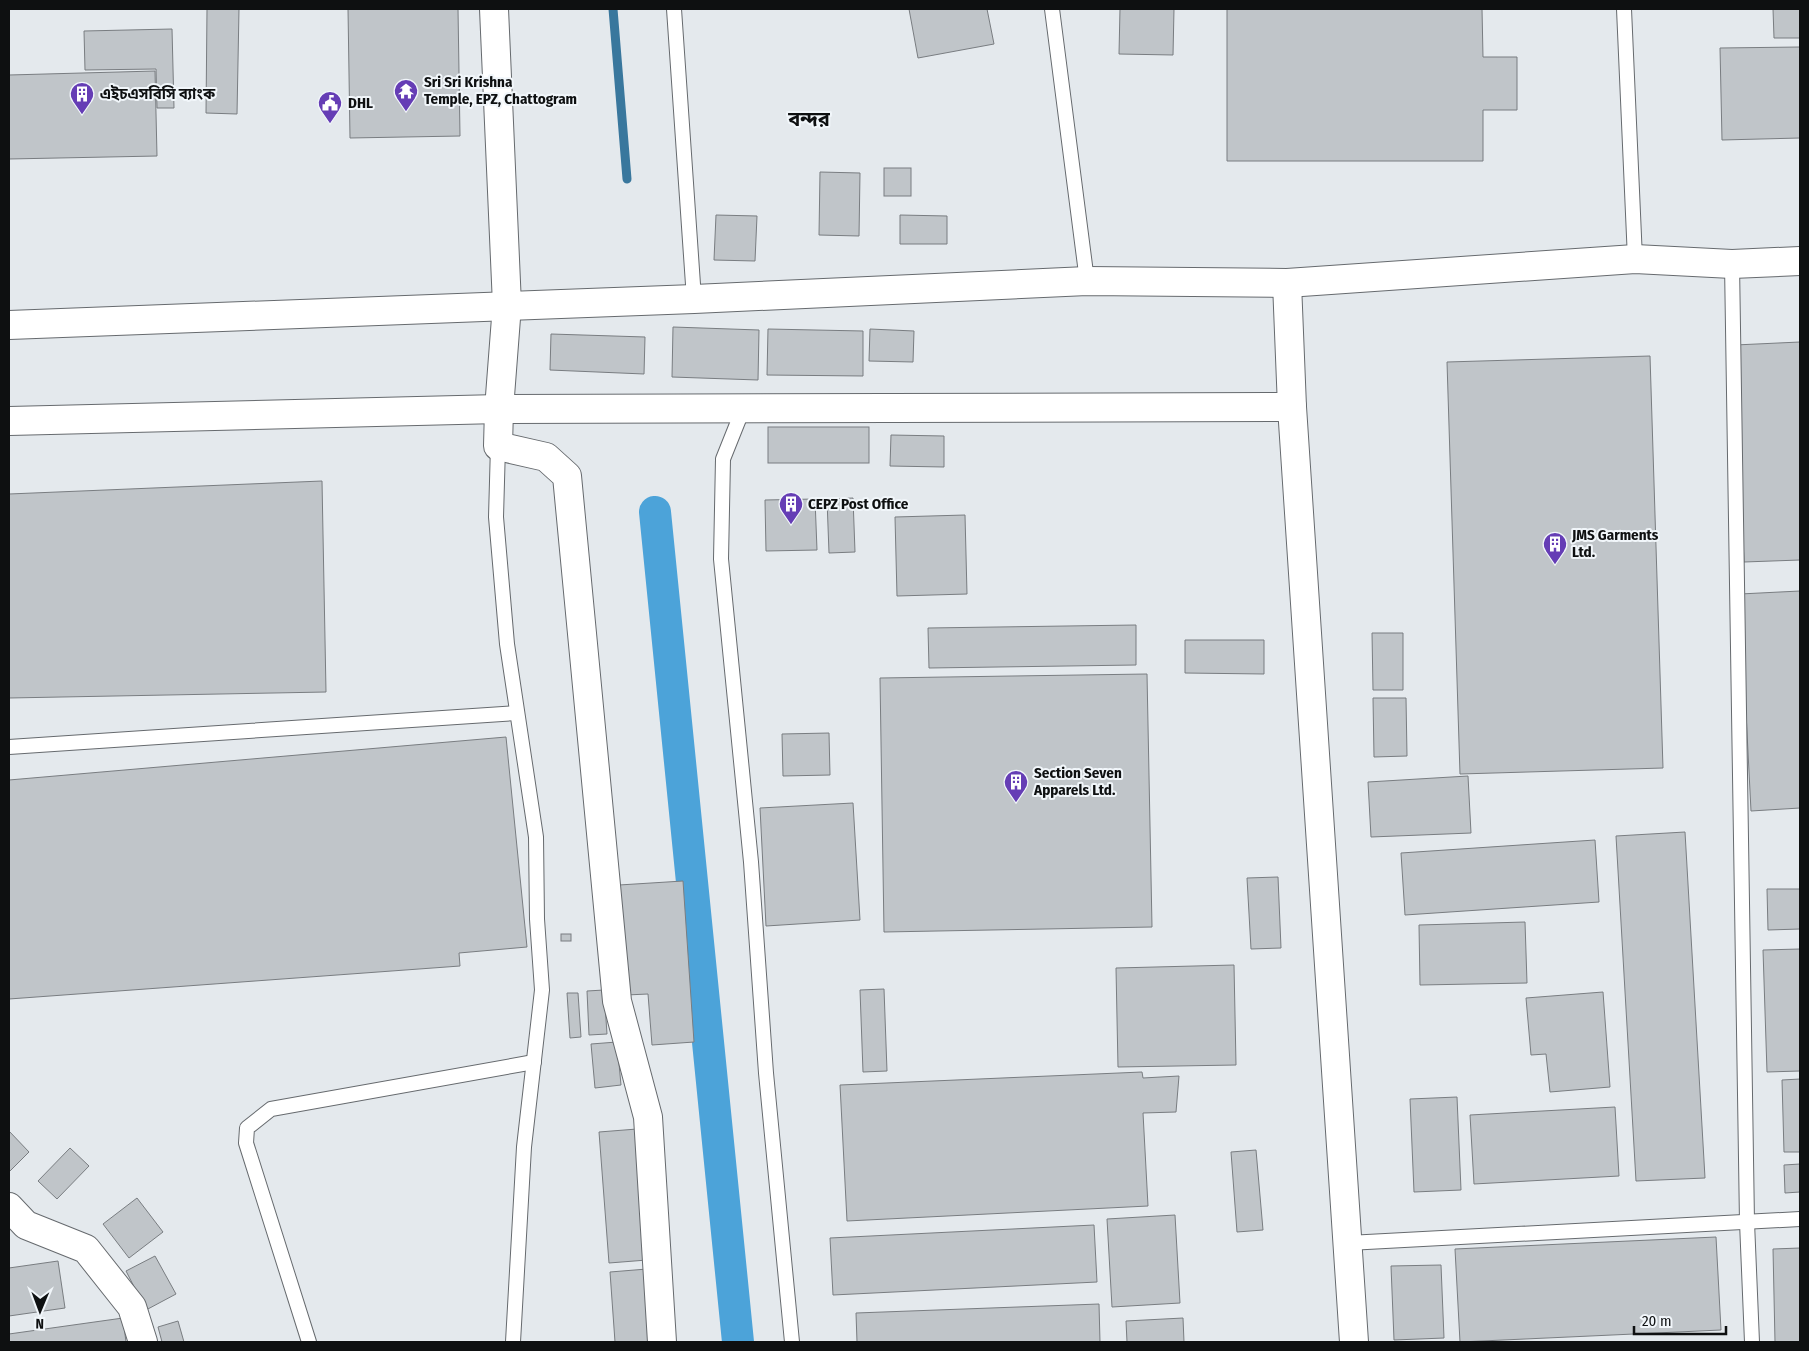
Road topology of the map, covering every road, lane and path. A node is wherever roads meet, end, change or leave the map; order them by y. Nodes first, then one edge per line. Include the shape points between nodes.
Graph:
1 (494, 9) edge
2 (674, 9) edge
3 (1052, 9) edge
4 (1624, 9) edge
5 (1635, 259) junction
6 (1800, 261) edge
7 (1732, 264) junction
8 (1087, 281) junction
9 (1287, 283) junction
10 (694, 299) junction
11 (507, 305) junction
12 (9, 325) edge
13 (1292, 407) junction
14 (743, 408) junction
15 (499, 409) junction
16 (9, 421) edge
17 (498, 446) junction
18 (517, 713) junction
19 (9, 747) edge
20 (534, 1062) junction
21 (9, 1206) edge
22 (1800, 1219) edge
23 (1747, 1222) junction
24 (1348, 1243) junction
25 (143, 1342) edge
26 (310, 1342) edge
27 (513, 1342) edge
28 (662, 1342) edge
29 (792, 1342) edge
30 (1354, 1342) edge
31 (1752, 1342) edge

1 - 11 street
2 - 10 lane
3 - 8 lane
4 - 5 lane
5 - 7 street
5 - 9 street
6 - 7 street
7 - 23 lane
8 - 9 street
8 - 10 street
9 - 13 street
10 - 11 street
11 - 12 street
11 - 15 street
13 - 14 street
13 - 24 street
14 - 15 street
14 - 29 lane via 723,459 721,559
15 - 16 street
15 - 17 street
17 - 18 lane via 496,517 507,644
17 - 28 street via 546,457 567,476 616,1001 648,1117
18 - 19 lane
18 - 20 lane via 536,837 542,990
20 - 26 lane via 271,1109 247,1128 246,1143
20 - 27 lane via 524,1147
21 - 25 street via 26,1225 86,1249 132,1307
22 - 23 lane
23 - 24 lane
23 - 31 lane
24 - 30 street

